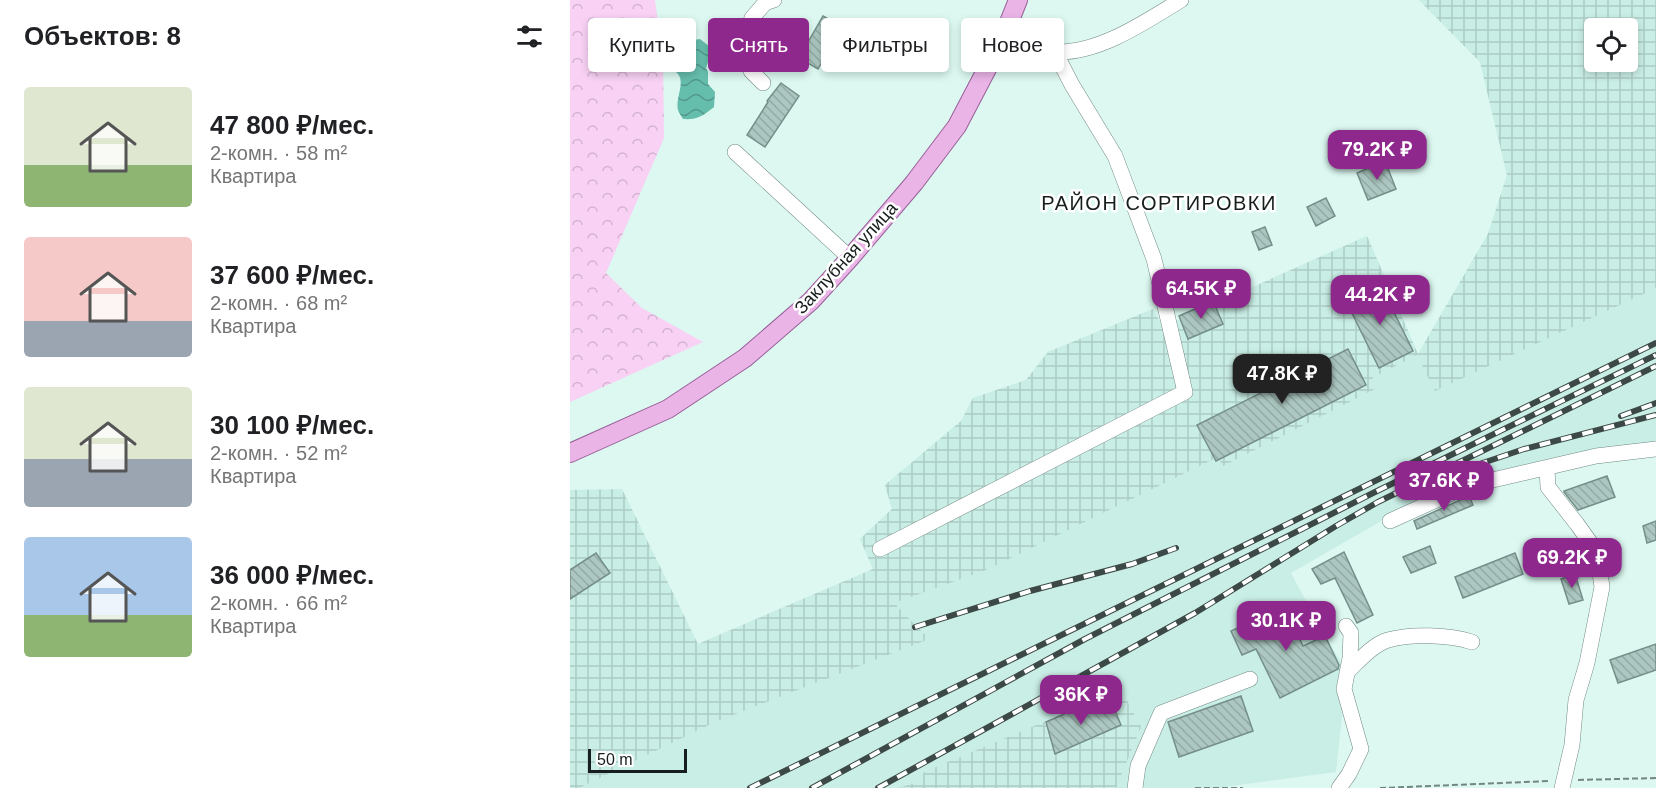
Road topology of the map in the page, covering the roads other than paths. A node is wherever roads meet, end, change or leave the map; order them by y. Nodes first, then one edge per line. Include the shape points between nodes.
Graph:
1 (774, 0) edge
2 (1018, 0) edge
3 (1180, 0) edge
4 (1011, 18) edge
5 (1064, 52) edge
6 (1064, 69) edge
7 (985, 72) edge
8 (764, 83) dead end
9 (735, 152) dead end
10 (850, 258) junction
11 (1656, 449) edge
12 (570, 453) edge
13 (1547, 468) junction
14 (1390, 521) dead end
15 (880, 549) dead end
16 (1346, 626) dead end
17 (1472, 642) dead end
18 (1347, 672) junction
19 (1250, 680) dead end
20 (1563, 784) edge
21 (1135, 788) edge
22 (1339, 788) edge

1 - 8 street via 765,3 752,18 745,37 751,71
2 - 4 main road, Заклубная улица
3 - 5 street via 1097,47
6 - 15 street via 1115,156 1154,259 1185,392
7 - 10 main road, Заклубная улица via 957,126
9 - 10 street
10 - 12 main road, Заклубная улица via 812,301 746,358 668,410
11 - 13 street via 1596,456
13 - 14 street via 1467,486
13 - 20 street via 1548,487 1598,552 1602,587 1576,700
16 - 18 street via 1352,633
17 - 18 street via 1421,635 1387,640
18 - 22 street via 1344,689 1361,749
19 - 21 street via 1161,713 1138,766

